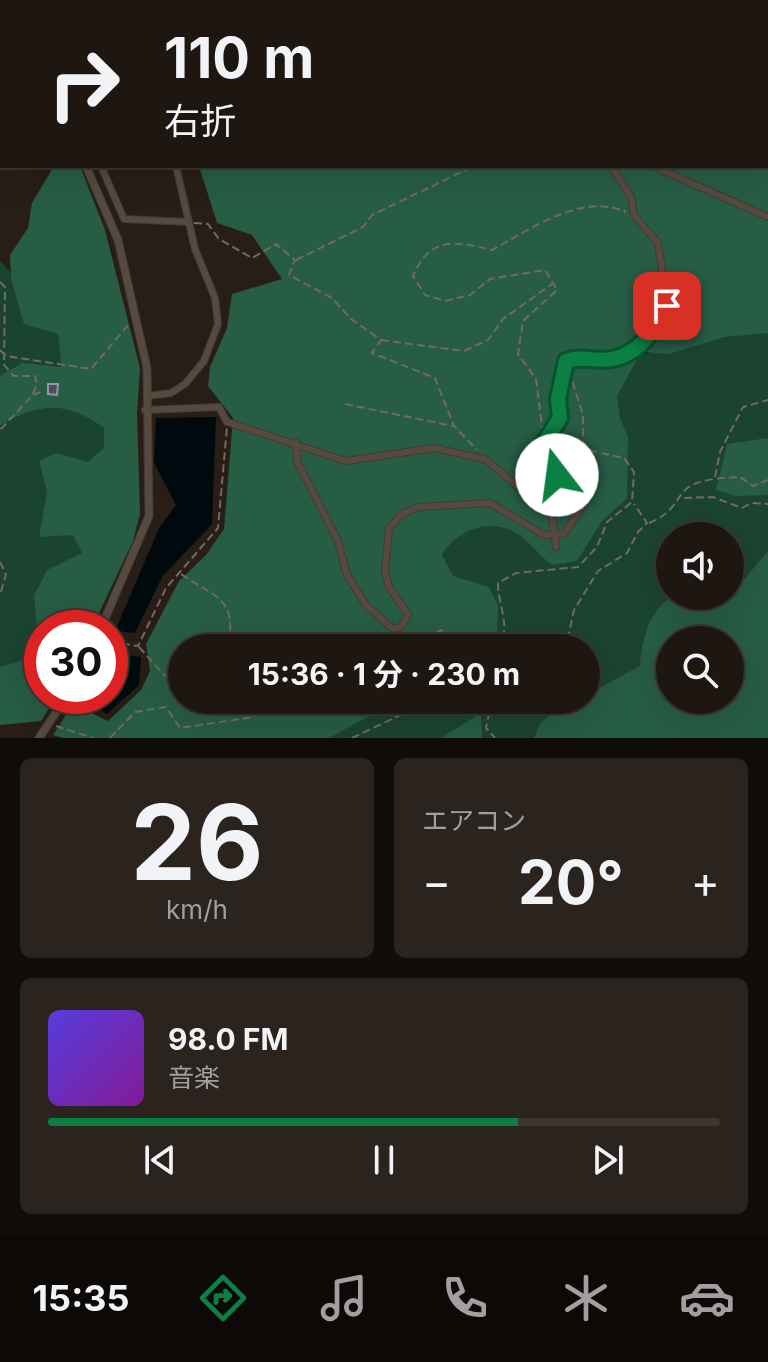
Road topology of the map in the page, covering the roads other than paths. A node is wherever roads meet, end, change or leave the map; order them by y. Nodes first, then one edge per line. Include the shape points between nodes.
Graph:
1 (87, 168) edge
2 (103, 168) edge
3 (176, 168) edge
4 (612, 168) edge
5 (658, 168) edge
6 (768, 217) edge
7 (189, 222) junction
8 (147, 396) junction
9 (145, 410) junction
10 (296, 442) junction
11 (556, 536) junction
12 (556, 547) dead end
13 (109, 610) edge
14 (55, 714) edge
15 (39, 738) edge

1 - 8 street via 118,240 137,314
2 - 7 street via 124,219
3 - 7 street
4 - 11 street via 631,197 634,215 658,243 667,306 653,333 633,350 611,360 566,361 560,418 544,443 557,475 586,491 587,499 564,534
5 - 6 street
7 - 8 street via 215,298 218,324 204,361 185,384 171,393
8 - 9 street
9 - 10 street via 219,407 227,422
9 - 13 street via 149,516
10 - 11 street via 346,461 434,448 485,459 552,515
10 - 11 street via 297,461 338,541 347,575 366,605 393,629 401,627 408,614 385,572 389,528 402,514 418,507 490,503 544,535
11 - 12 street
14 - 15 street

